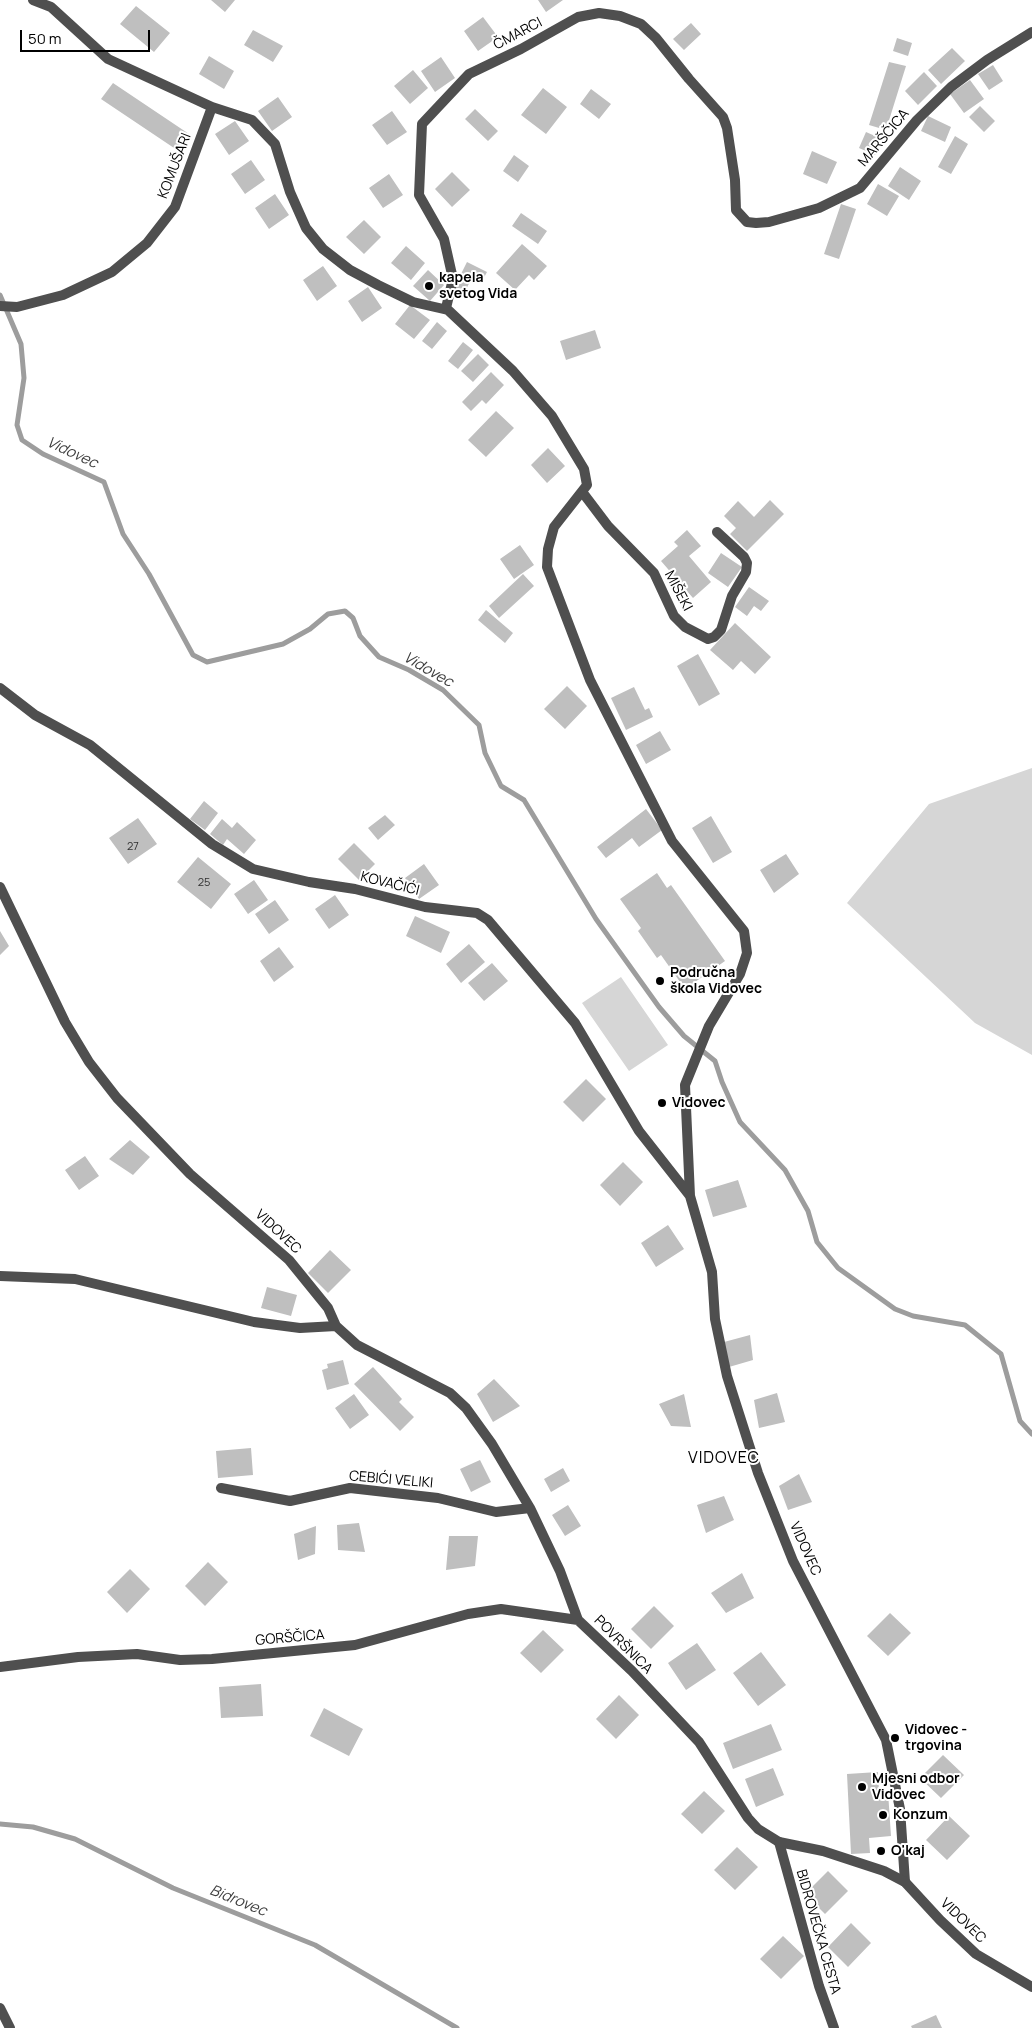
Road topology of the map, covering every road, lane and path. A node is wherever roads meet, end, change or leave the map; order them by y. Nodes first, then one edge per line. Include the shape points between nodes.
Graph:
1 (33, 0) edge
2 (1032, 32) edge
3 (212, 107) junction
4 (741, 217) joint
5 (0, 306) edge
6 (446, 308) junction
7 (582, 493) junction
8 (717, 532) dead end
9 (0, 688) edge
10 (0, 887) edge
11 (690, 1196) junction
12 (0, 1276) edge
13 (336, 1326) junction
14 (221, 1488) dead end
15 (530, 1508) junction
16 (578, 1620) junction
17 (0, 1667) edge
18 (778, 1842) junction
19 (905, 1882) junction
20 (1032, 1987) edge
21 (0, 2008) edge
22 (10, 2028) edge
23 (834, 2028) edge

1 - 3 street via 51,7 108,59
2 - 4 street, MARŠČICA via 951,86 855,191 818,208 769,222 747,222
3 - 5 street, KOMUŠARI via 175,207 147,242 112,272 63,295 15,307
3 - 6 street via 252,120 275,144 290,192 306,228 322,249 350,270 413,302
4 - 6 street, ČMARCI via 736,210 735,180 723,117 641,24 599,13 578,17 469,74 422,124 419,195 444,239 453,279
6 - 7 street via 513,372 552,416 584,469 587,484
7 - 8 street, MIŠEKI via 608,526 654,573 674,616 684,627 708,640 721,630 732,596 746,572 747,562
7 - 11 street, VIDOVEC via 554,528 547,567 590,680 672,841 744,931 747,953 740,974 702,1041 685,1085
9 - 11 street, KOVAČIĆI via 35,715 90,745 212,844 253,869 425,907 477,913 488,920 575,1023 639,1131
10 - 13 street, VIDOVEC via 65,1022 89,1062 117,1098 190,1174 289,1260 328,1308
11 - 19 street, VIDOVEC via 712,1272 715,1318 726,1376 758,1473 793,1561 886,1740 900,1809
12 - 13 street via 75,1279 254,1322 300,1328
13 - 15 street, POVRŠNICA via 357,1346 450,1393 466,1408
14 - 15 street, CEBIĆI VELIKI via 290,1501 350,1488 438,1498 496,1512
15 - 16 street, POVRŠNICA via 560,1571
16 - 17 street, GORŠČICA via 501,1609 468,1614 355,1645 204,1659 180,1660 137,1654 78,1657
16 - 18 street, POVRŠNICA via 632,1671 698,1742 748,1818
18 - 19 street, POVRŠNICA via 884,1871
18 - 23 street, BIDROVEČKA CESTA
19 - 20 street, VIDOVEC via 976,1954
21 - 22 street

